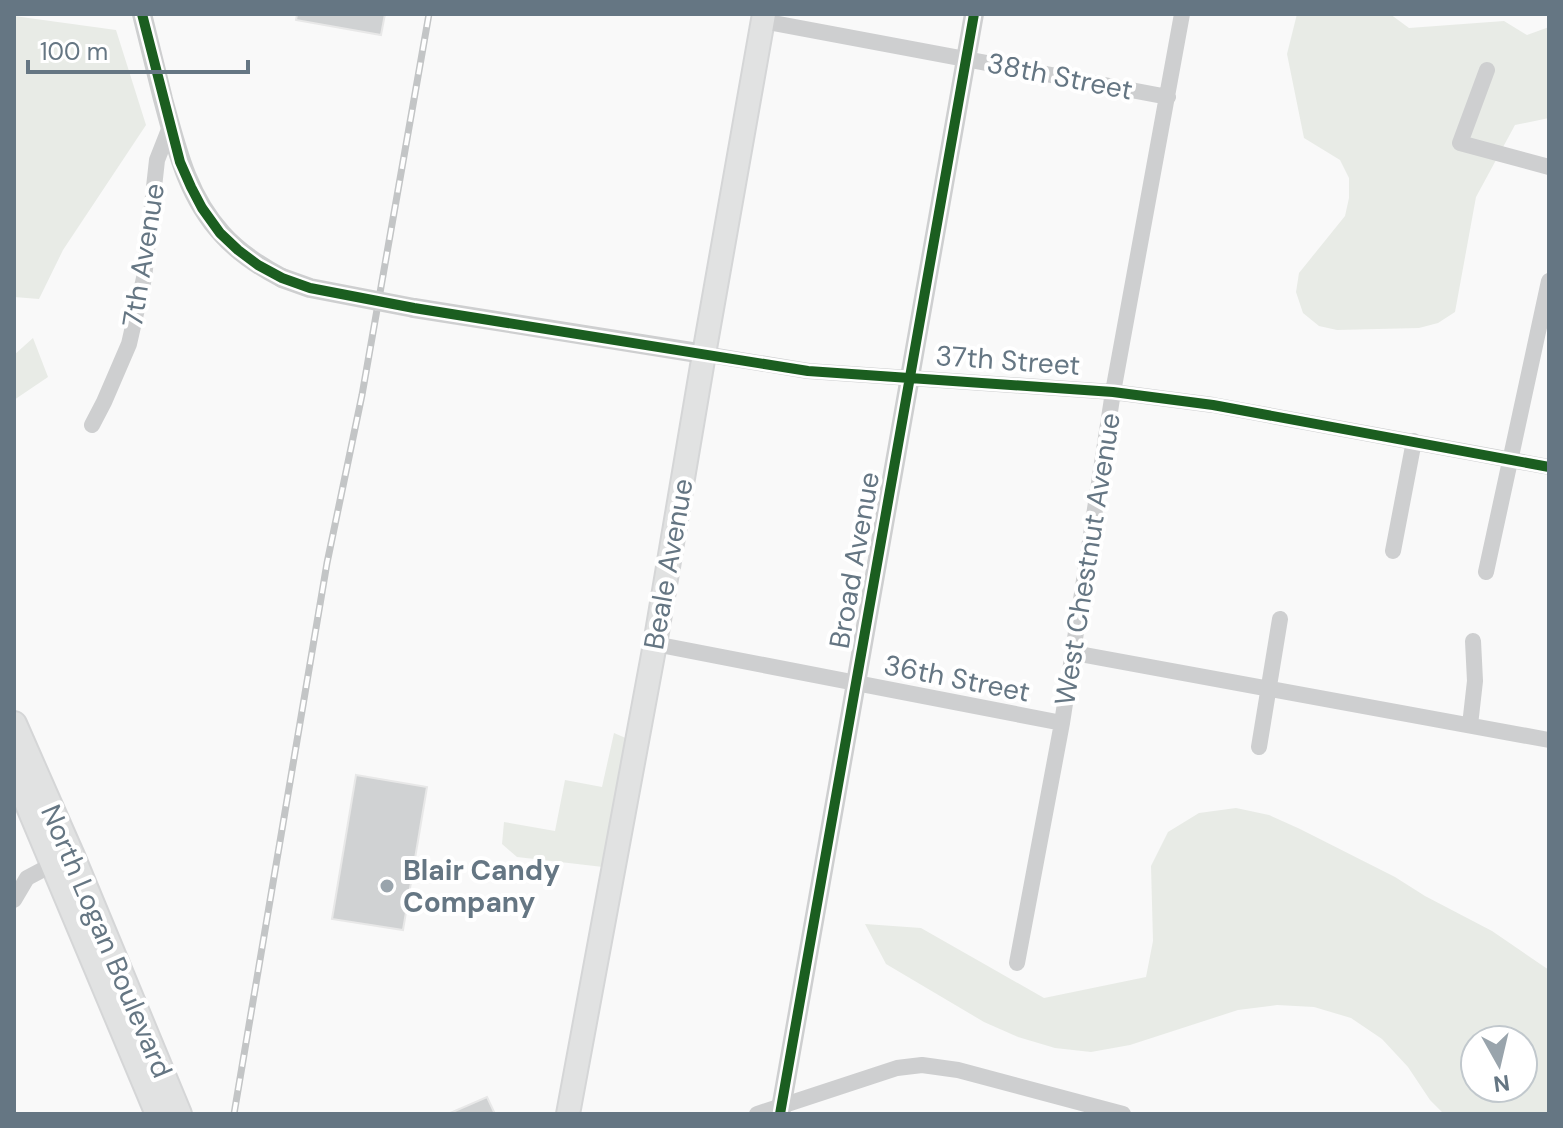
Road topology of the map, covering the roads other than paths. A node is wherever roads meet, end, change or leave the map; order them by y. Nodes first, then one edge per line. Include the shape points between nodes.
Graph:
1 (142, 14) edge
2 (974, 14) edge
3 (1182, 14) edge
4 (763, 17) edge
5 (966, 59) junction
6 (1487, 70) dead end
7 (1168, 97) junction
8 (170, 127) junction
9 (1549, 167) edge
10 (1549, 281) edge
11 (704, 354) junction
12 (911, 377) junction
13 (1113, 392) junction
14 (92, 425) dead end
15 (1414, 441) junction
16 (1510, 459) junction
17 (1549, 467) edge
18 (1393, 551) dead end
19 (1486, 572) dead end
20 (1280, 619) dead end
21 (1473, 641) dead end
22 (655, 644) junction
23 (1074, 653) junction
24 (856, 683) junction
25 (1269, 689) junction
26 (1062, 723) junction
27 (14, 724) edge
28 (1470, 725) junction
29 (1549, 740) edge
30 (1259, 747) dead end
31 (14, 771) edge
32 (63, 859) junction
33 (14, 900) edge
34 (1017, 963) dead end
35 (781, 1110) edge
36 (158, 1114) edge
37 (179, 1114) edge
38 (568, 1114) edge
39 (757, 1114) edge
40 (1123, 1114) edge

1 - 8 street, 37th Street
2 - 5 street, Broad Avenue
3 - 7 street, West Chestnut Avenue
4 - 5 street, 38th Street
4 - 11 main road, Beale Avenue
5 - 7 street, 38th Street
5 - 12 street, Broad Avenue
6 - 9 street via 1460,143
7 - 13 street, West Chestnut Avenue
8 - 11 street, 37th Street, bridge via 191,187 220,233 282,278 414,308
8 - 14 street, 7th Avenue via 157,160 144,278 129,344
10 - 16 street
11 - 12 street, 37th Street via 808,371
11 - 22 main road, Beale Avenue
12 - 13 street, 37th Street
12 - 24 street, Broad Avenue
13 - 15 street, 37th Street
13 - 23 street, West Chestnut Avenue
15 - 16 street, 37th Street
15 - 18 street
16 - 17 street, 37th Street
16 - 19 street
20 - 25 street
21 - 28 street
22 - 24 street, 36th Street
22 - 38 main road, Beale Avenue
23 - 25 street
23 - 26 street, West Chestnut Avenue
24 - 26 street, 36th Street
24 - 35 street, Broad Avenue
25 - 28 street
25 - 30 street
26 - 34 street, West Chestnut Avenue
27 - 32 main road, North Logan Boulevard
28 - 29 street
31 - 32 main road, North Logan Boulevard
32 - 33 street via 27,878
32 - 36 main road, North Logan Boulevard
32 - 37 main road, North Logan Boulevard
35 - 39 street
35 - 40 street via 897,1068 922,1065 1006,1081

